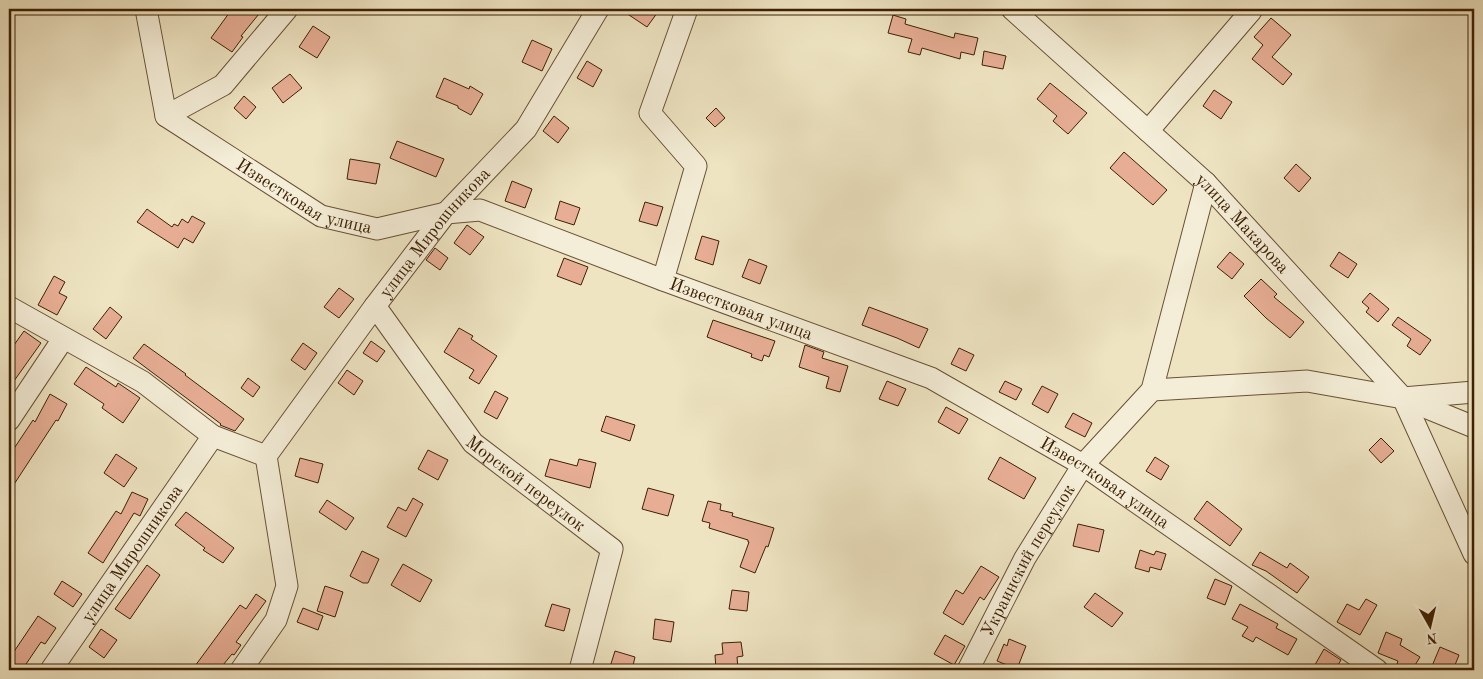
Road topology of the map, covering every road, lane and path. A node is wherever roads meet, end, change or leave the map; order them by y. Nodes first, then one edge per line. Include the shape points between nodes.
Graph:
1 (146, 9) edge
2 (288, 9) edge
3 (598, 9) edge
4 (687, 9) edge
5 (1012, 9) edge
6 (1251, 11) dead end
7 (166, 116) junction
8 (1148, 131) junction
9 (1206, 183) junction
10 (446, 213) junction
11 (663, 280) junction
12 (375, 306) junction
13 (9, 307) edge
14 (63, 338) junction
15 (1152, 390) junction
16 (1474, 392) edge
17 (1403, 398) junction
18 (9, 420) edge
19 (1474, 427) edge
20 (214, 436) junction
21 (266, 456) junction
22 (1083, 465) junction
23 (1474, 554) edge
24 (51, 670) edge
25 (241, 670) edge
26 (580, 670) edge
27 (968, 670) edge
28 (1377, 670) edge

1 - 7 street
2 - 7 street via 223,85
3 - 10 street, улица Мирошникова via 526,129
4 - 11 street via 650,113 696,166
5 - 8 street, улица Макарова
6 - 8 street
7 - 10 street, Известковая улица via 321,216 377,229
8 - 9 street, улица Макарова
9 - 15 street, Украинский переулок
9 - 17 street, улица Макарова
10 - 11 street, Известковая улица via 480,210
10 - 12 street, улица Мирошникова
11 - 22 street, Известковая улица via 931,378
12 - 21 street, улица Мирошникова
12 - 26 street, Морской переулок via 473,443 612,548
13 - 14 street
14 - 18 street
14 - 20 street via 143,382
15 - 17 street via 1307,381
15 - 22 street, Украинский переулок
16 - 17 street
17 - 19 street, улица Макарова
17 - 23 street
20 - 21 street
20 - 24 street, улица Мирошникова
21 - 25 street via 287,586 276,620
22 - 27 street, Украинский переулок via 1025,558
22 - 28 street, Известковая улица

